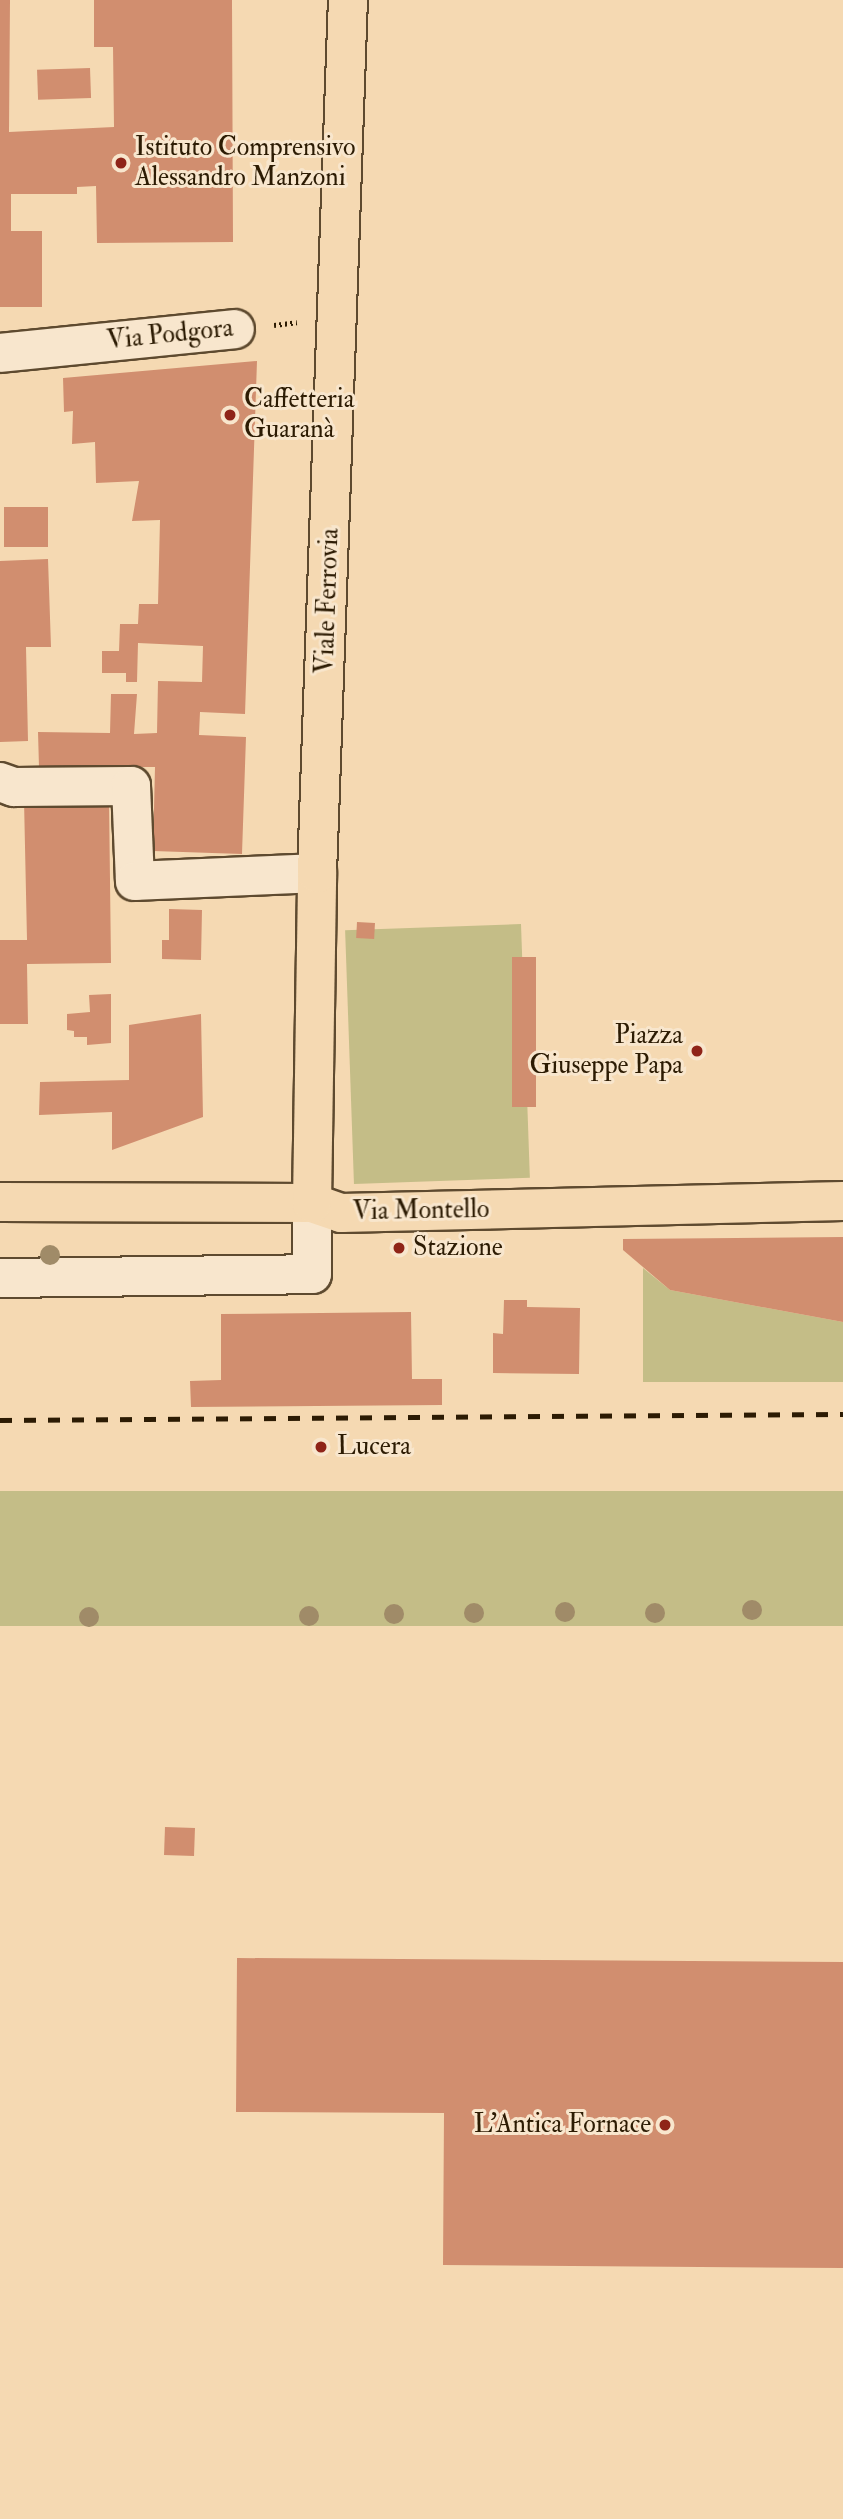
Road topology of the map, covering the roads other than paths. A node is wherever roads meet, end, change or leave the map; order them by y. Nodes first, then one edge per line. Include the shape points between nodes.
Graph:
1 (348, 0) edge
2 (235, 329) road end
3 (0, 353) edge
4 (0, 782) edge
5 (317, 873) junction
6 (843, 1201) edge
7 (0, 1202) edge
8 (313, 1203) junction
9 (0, 1278) edge

1 - 5 main road, Viale Ferrovia
2 - 3 street, Via Podgora
4 - 5 street via 14,787 131,786 135,881
5 - 8 main road, Viale Ferrovia
6 - 8 main road, Via Montello via 341,1213
7 - 8 main road, Via Montello
8 - 9 street via 312,1274

